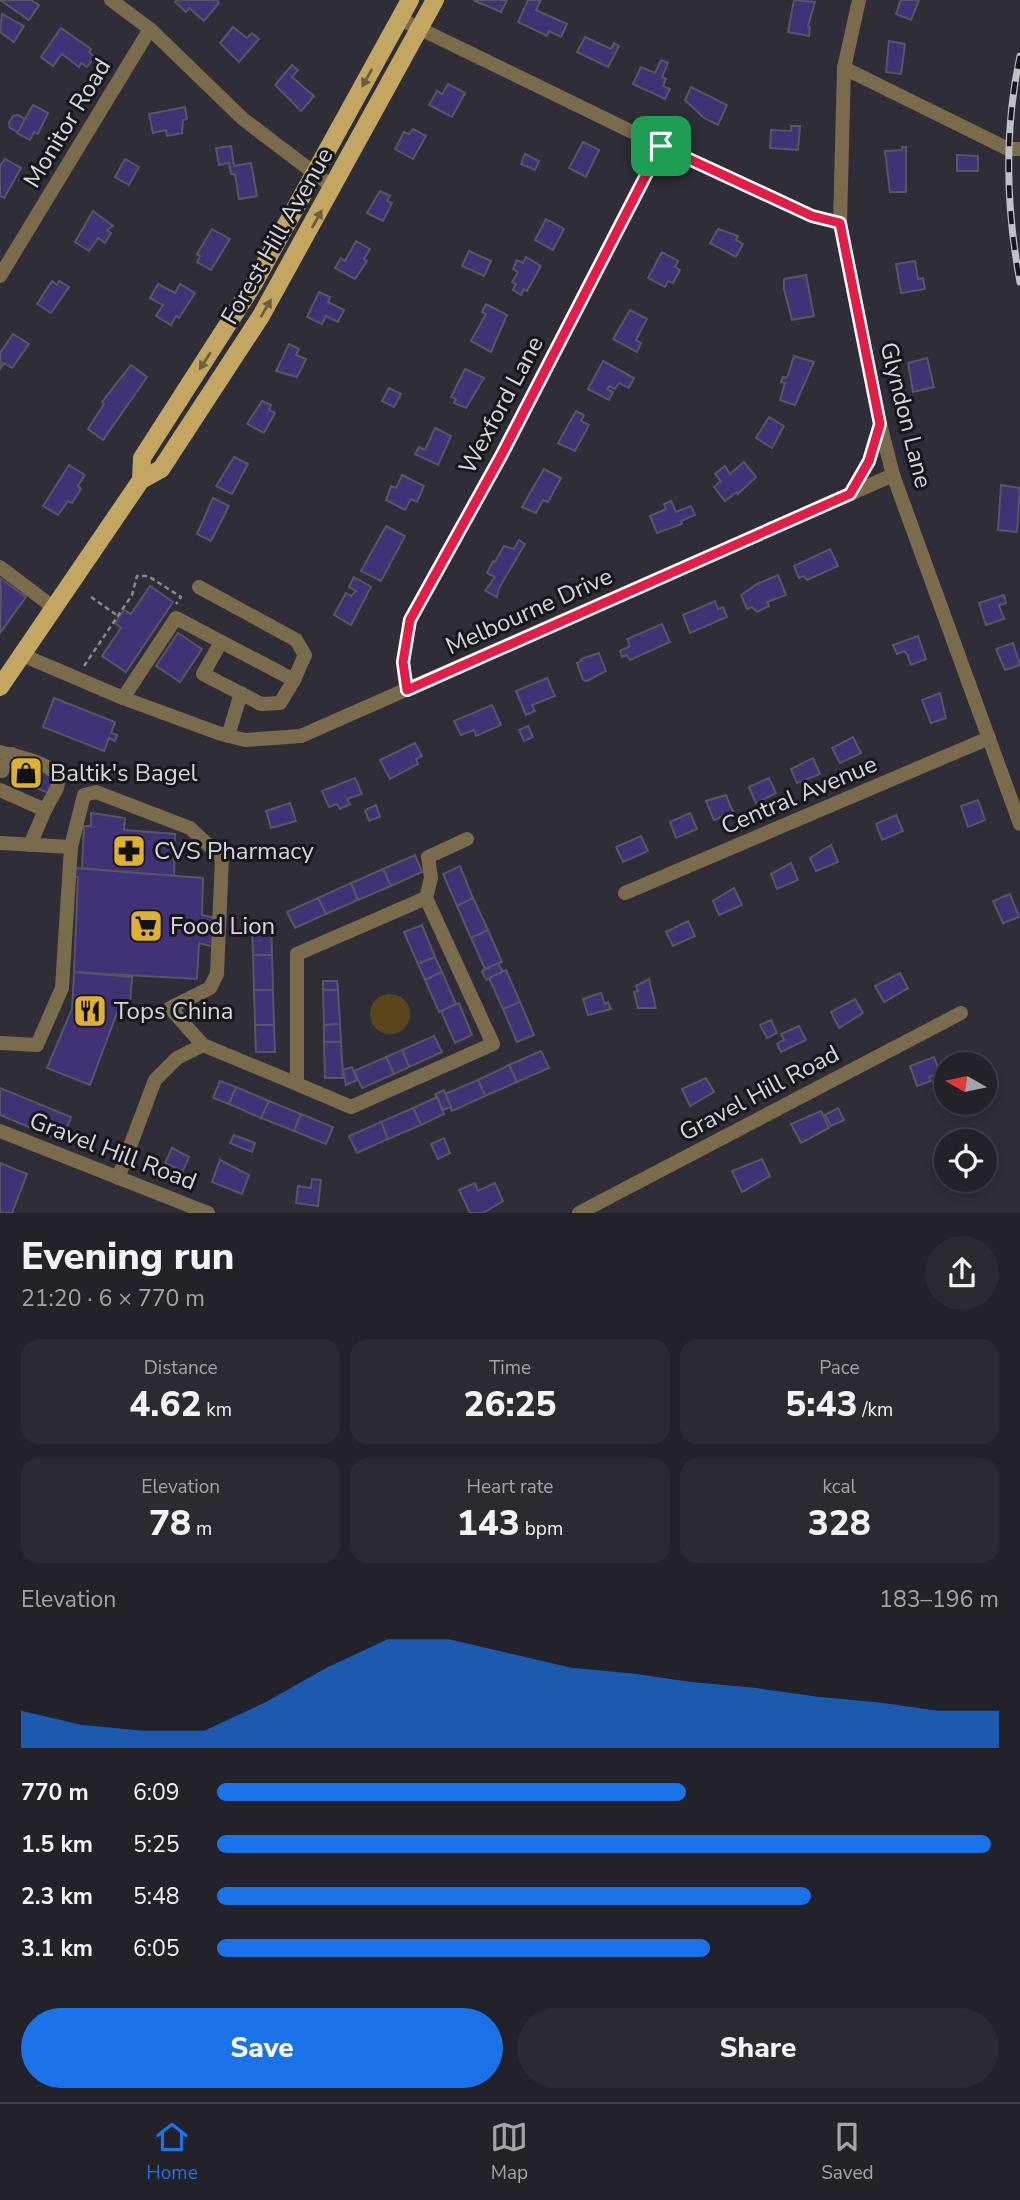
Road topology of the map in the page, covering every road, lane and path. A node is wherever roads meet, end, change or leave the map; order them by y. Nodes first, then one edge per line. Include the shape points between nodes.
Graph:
1 (111, 0) edge
2 (410, 0) edge
3 (435, 0) edge
4 (859, 0) edge
5 (400, 19) junction
6 (150, 29) junction
7 (420, 29) junction
8 (844, 68) junction
9 (661, 146) junction
10 (1020, 149) edge
11 (315, 174) junction
12 (334, 188) junction
13 (840, 223) junction
14 (0, 276) edge
15 (880, 424) junction
16 (893, 475) junction
17 (141, 480) junction
18 (850, 494) junction
19 (0, 567) edge
20 (199, 587) dead end
21 (90, 597) dead end
22 (53, 607) junction
23 (174, 608) dead end
24 (118, 616) junction
25 (221, 642) junction
26 (20, 654) junction
27 (3, 675) edge
28 (77, 678) junction
29 (294, 680) junction
30 (407, 690) junction
31 (241, 693) junction
32 (124, 698) junction
33 (228, 736) junction
34 (989, 738) junction
35 (6, 753) edge
36 (0, 779) edge
37 (45, 810) junction
38 (1020, 824) edge
39 (467, 839) dead end
40 (0, 843) edge
41 (30, 845) junction
42 (71, 847) junction
43 (625, 893) dead end
44 (426, 898) junction
45 (961, 1013) dead end
46 (0, 1043) edge
47 (203, 1045) junction
48 (297, 1084) junction
49 (0, 1131) edge
50 (118, 1178) junction
51 (208, 1213) edge
52 (579, 1213) edge

1 - 6 street
2 - 5 main road, Forest Hill Avenue
3 - 7 main road, Forest Hill Avenue
4 - 8 street, Glyndon Lane
5 - 7 street
5 -> 11 main road, Forest Hill Avenue
6 - 11 street via 243,118
6 - 14 street, Monitor Road
7 - 9 street
7 - 12 main road, Forest Hill Avenue
8 - 10 street via 1008,149
8 - 13 street, Glyndon Lane
9 - 13 street via 812,216
9 - 30 street, Wexford Lane via 501,456 410,620 403,662
11 - 12 street
11 -> 17 main road, Forest Hill Avenue via 253,285 142,458
17 -> 12 main road, Forest Hill Avenue via 161,469 217,386
13 - 15 street, Glyndon Lane
15 - 16 street, Glyndon Lane
15 - 18 street via 869,461
16 - 18 street, Melbourne Drive
16 - 34 street, Glyndon Lane
17 - 22 main road, Forest Hill Avenue
18 - 30 street, Melbourne Drive
19 - 22 street
20 - 29 street via 296,640 305,655
21 - 24 path
22 - 26 main road, Forest Hill Avenue
23 - 24 path via 181,597 141,575
24 - 28 path
25 - 29 street
25 - 31 street via 203,674
25 - 32 street via 176,618
26 - 27 main road, Forest Hill Avenue
26 - 28 street, Melbourne Drive
28 - 32 street, Melbourne Drive
29 - 31 street via 281,703 261,704
30 - 33 street, Melbourne Drive via 300,736 245,740
31 - 33 street
32 - 33 street, Melbourne Drive
34 - 38 street, Glyndon Lane
34 - 43 street, Central Avenue
35 - 36 street
35 - 37 street via 45,766 59,776
36 - 37 street
37 - 41 street
39 - 44 street via 428,857
40 - 41 street
41 - 42 street
42 - 46 street via 62,988 37,1045
42 - 47 street via 83,795 96,792 190,828 222,858 217,974 210,988 170,1008
44 - 48 street via 297,954
44 - 48 street via 493,1044 351,1107
45 - 52 street, Gravel Hill Road
47 - 48 street
47 - 50 street via 177,1058 155,1080
49 - 50 street, Gravel Hill Road
50 - 51 street, Gravel Hill Road

